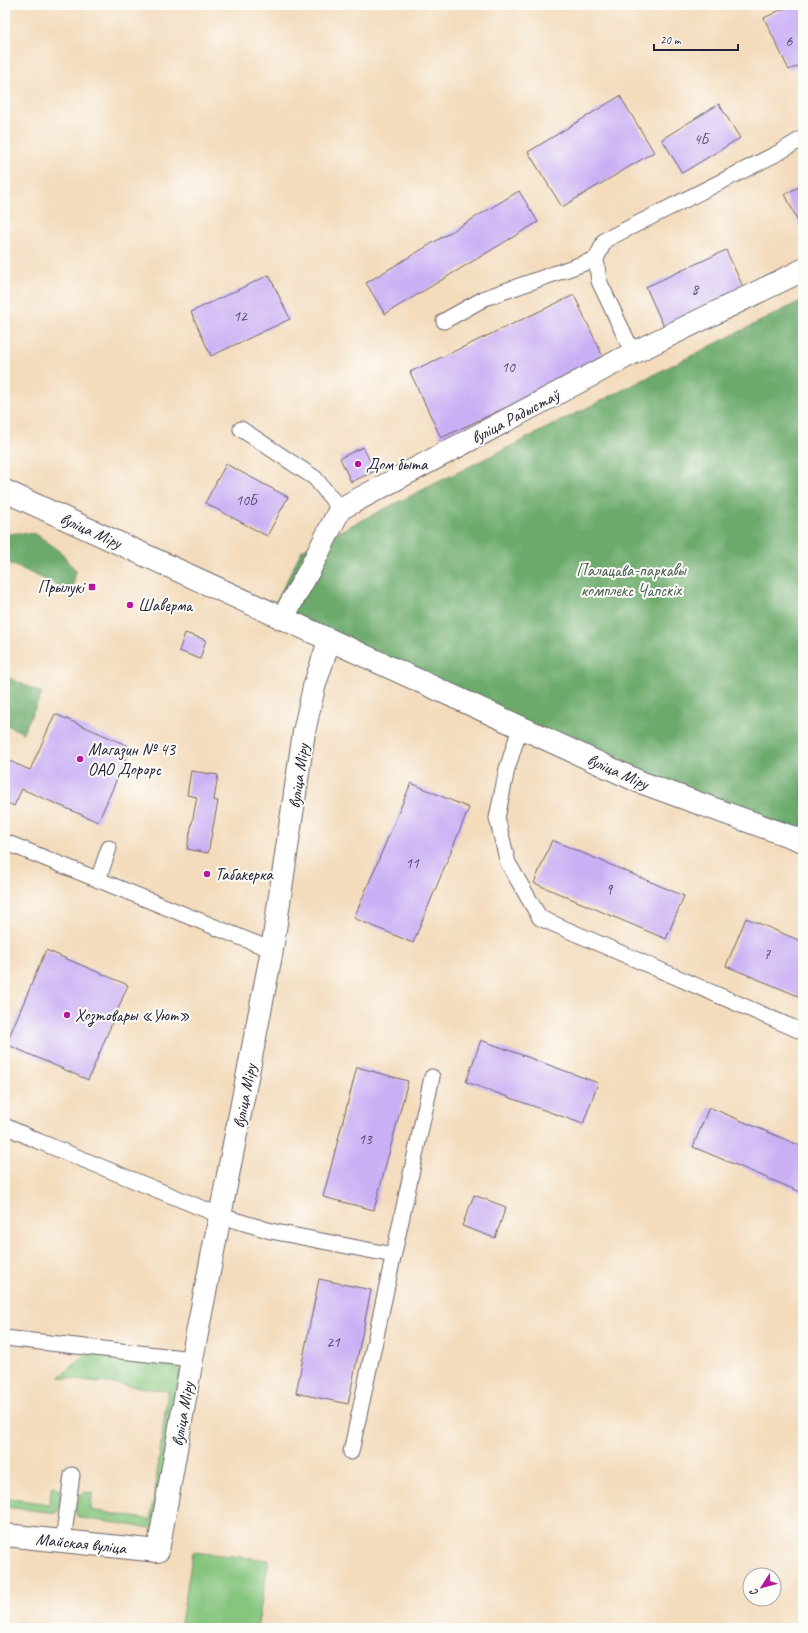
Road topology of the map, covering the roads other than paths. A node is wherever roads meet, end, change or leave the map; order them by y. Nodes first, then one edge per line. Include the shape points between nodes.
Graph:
1 (803, 138) edge
2 (596, 259) junction
3 (803, 270) edge
4 (444, 320) dead end
5 (633, 353) junction
6 (242, 430) dead end
7 (5, 491) edge
8 (340, 509) junction
9 (282, 619) junction
10 (329, 641) junction
11 (520, 728) junction
12 (803, 841) edge
13 (5, 842) edge
14 (109, 848) dead end
15 (98, 880) junction
16 (272, 950) junction
17 (803, 1032) edge
18 (432, 1077) dead end
19 (5, 1126) edge
20 (221, 1216) junction
21 (393, 1256) junction
22 (5, 1338) edge
23 (192, 1359) junction
24 (351, 1452) dead end
25 (72, 1475) dead end
26 (5, 1535) edge
27 (63, 1541) junction
28 (158, 1551) joint

1 - 2 lane via 605,240
2 - 4 lane via 485,298
2 - 5 lane via 599,281
3 - 5 street, вуліца Радыстаў
5 - 8 street, вуліца Радыстаў
6 - 8 lane via 315,478
7 - 9 street, вуліца Міру
8 - 9 street
9 - 10 street, вуліца Міру
10 - 11 street, вуліца Міру
10 - 16 street, вуліца Міру via 314,687 304,732
11 - 12 street, вуліца Міру via 640,782
11 - 17 lane via 507,769 497,818 508,863 540,918
13 - 15 lane
14 - 15 lane
15 - 16 lane
16 - 20 street, вуліца Міру
18 - 21 lane
19 - 20 lane
20 - 21 lane via 271,1231
20 - 23 street, вуліца Міру
21 - 24 lane
22 - 23 lane
23 - 28 street, вуліца Міру
25 - 27 lane
26 - 27 street, Майская вуліца
27 - 28 street, Майская вуліца

